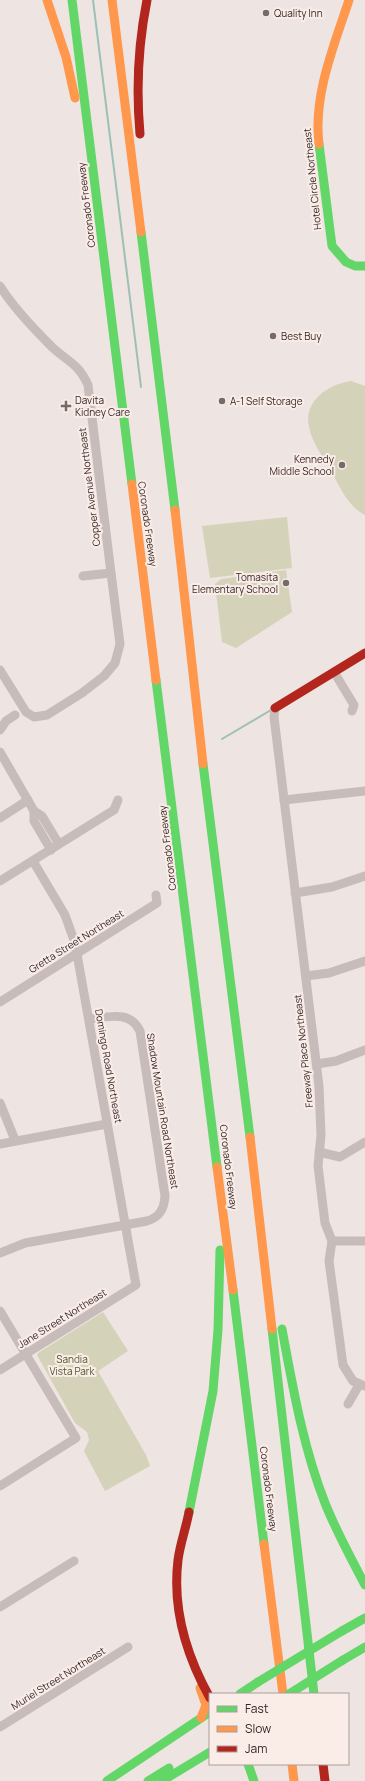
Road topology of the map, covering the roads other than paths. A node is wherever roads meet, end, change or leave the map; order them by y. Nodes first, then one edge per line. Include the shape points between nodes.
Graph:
1 (47, 0) edge
2 (72, 0) edge
3 (112, 0) edge
4 (147, 0) edge
5 (349, 0) edge
6 (141, 146) dead end
7 (143, 168) dead end
8 (365, 266) edge
9 (105, 274) junction
10 (147, 274) junction
11 (0, 286) edge
12 (111, 573) junction
13 (83, 576) dead end
14 (365, 653) edge
15 (0, 670) edge
16 (334, 672) junction
17 (275, 708) joint
18 (352, 711) dead end
19 (15, 715) dead end
20 (0, 730) edge
21 (0, 752) edge
22 (365, 791) edge
23 (28, 800) junction
24 (118, 800) dead end
25 (284, 800) junction
26 (0, 818) edge
27 (55, 847) junction
28 (33, 861) junction
29 (365, 876) edge
30 (0, 882) edge
31 (295, 893) junction
32 (156, 895) dead end
33 (77, 953) junction
34 (365, 961) edge
35 (306, 976) junction
36 (0, 1002) edge
37 (90, 1019) junction
38 (365, 1050) edge
39 (316, 1064) junction
40 (0, 1103) edge
41 (213, 1123) junction
42 (108, 1124) junction
43 (15, 1140) junction
44 (365, 1142) edge
45 (0, 1144) edge
46 (319, 1152) junction
47 (258, 1206) junction
48 (126, 1225) junction
49 (332, 1241) junction
50 (365, 1241) edge
51 (0, 1253) edge
52 (136, 1285) joint
53 (0, 1311) edge
54 (27, 1353) junction
55 (0, 1370) edge
56 (362, 1385) edge
57 (348, 1404) dead end
58 (0, 1486) edge
59 (74, 1560) dead end
60 (176, 1579) junction
61 (364, 1582) edge
62 (0, 1607) edge
63 (365, 1618) edge
64 (128, 1647) dead end
65 (365, 1647) edge
66 (213, 1693) edge
67 (242, 1693) edge
68 (283, 1693) edge
69 (292, 1693) edge
70 (314, 1693) edge
71 (209, 1696) edge
72 (209, 1714) edge
73 (201, 1718) junction
74 (0, 1727) edge
75 (209, 1745) edge
76 (209, 1753) edge
77 (248, 1765) edge
78 (292, 1765) edge
79 (323, 1765) edge
80 (107, 1781) edge
81 (148, 1781) edge
82 (162, 1781) edge
83 (254, 1781) edge
84 (294, 1781) edge
85 (325, 1781) edge

1 - 9 main road via 66,57 76,104
2 - 9 main road, Coronado Freeway
3 - 10 main road, Coronado Freeway
4 - 6 main road via 137,80
5 - 8 main road, Hotel Circle Northeast via 323,86 317,129 332,246 344,261 356,266
7 - 10 main road via 148,233
9 - 41 main road, Coronado Freeway
10 - 47 main road, Coronado Freeway via 195,696
11 - 12 street, Copper Avenue Northeast via 42,337 75,364 88,385
12 - 13 street
12 - 15 street, Copper Avenue Northeast via 120,644 115,663 103,677 47,715 34,717 26,712
14 - 16 main road
16 - 17 main road
16 - 18 street via 354,705
17 - 25 street, Freeway Place Northeast
19 - 20 street via 6,721
21 - 23 street
22 - 25 street
23 - 26 street
23 - 27 street via 34,811 42,816
24 - 27 street via 114,810
25 - 31 street, Freeway Place Northeast
27 - 28 street
28 - 30 street
28 - 33 street, Domingo Road Northeast via 65,915
29 - 31 street via 332,887
31 - 35 street, Freeway Place Northeast
32 - 33 street, Gretta Street Northeast via 157,903
33 - 36 street, Gretta Street Northeast
33 - 37 street, Domingo Road Northeast
34 - 35 street via 329,973
35 - 39 street, Freeway Place Northeast
37 - 42 street, Domingo Road Northeast
37 - 48 street, Shadow Mountain Road Northeast via 125,1016 135,1022 141,1035 165,1202 155,1218
38 - 39 street via 336,1061
39 - 46 street, Freeway Place Northeast via 322,1118
40 - 43 street
41 - 60 main road via 220,1241 219,1320 210,1410 179,1553
41 - 68 main road, Coronado Freeway
42 - 43 street
42 - 48 street, Domingo Road Northeast
43 - 45 street
44 - 46 street via 340,1157
46 - 49 street, Freeway Place Northeast via 318,1166 325,1223
47 - 61 main road via 294,1392 312,1466 325,1504
47 - 70 main road, Coronado Freeway
48 - 51 street, Shadow Mountain Road Northeast via 25,1243
48 - 52 street, Domingo Road Northeast
49 - 50 street
49 - 56 street, Freeway Place Northeast via 329,1262 343,1365 349,1376
52 - 54 street, Jane Street Northeast
53 - 54 street
54 - 55 street, Jane Street Northeast
54 - 58 street via 76,1438
56 - 57 street
59 - 62 street
60 - 66 main road via 182,1587 183,1614 190,1645
60 - 71 main road via 177,1612 183,1641 193,1667
60 - 73 main road via 172,1586 175,1621 184,1656 205,1698 205,1709
63 - 67 main road, bridge
64 - 74 street, Muriel Street Northeast
65 - 69 main road, bridge
72 - 73 main road
73 - 80 main road
75 - 81 main road
76 - 82 main road
77 - 83 main road
78 - 84 main road
79 - 85 main road

